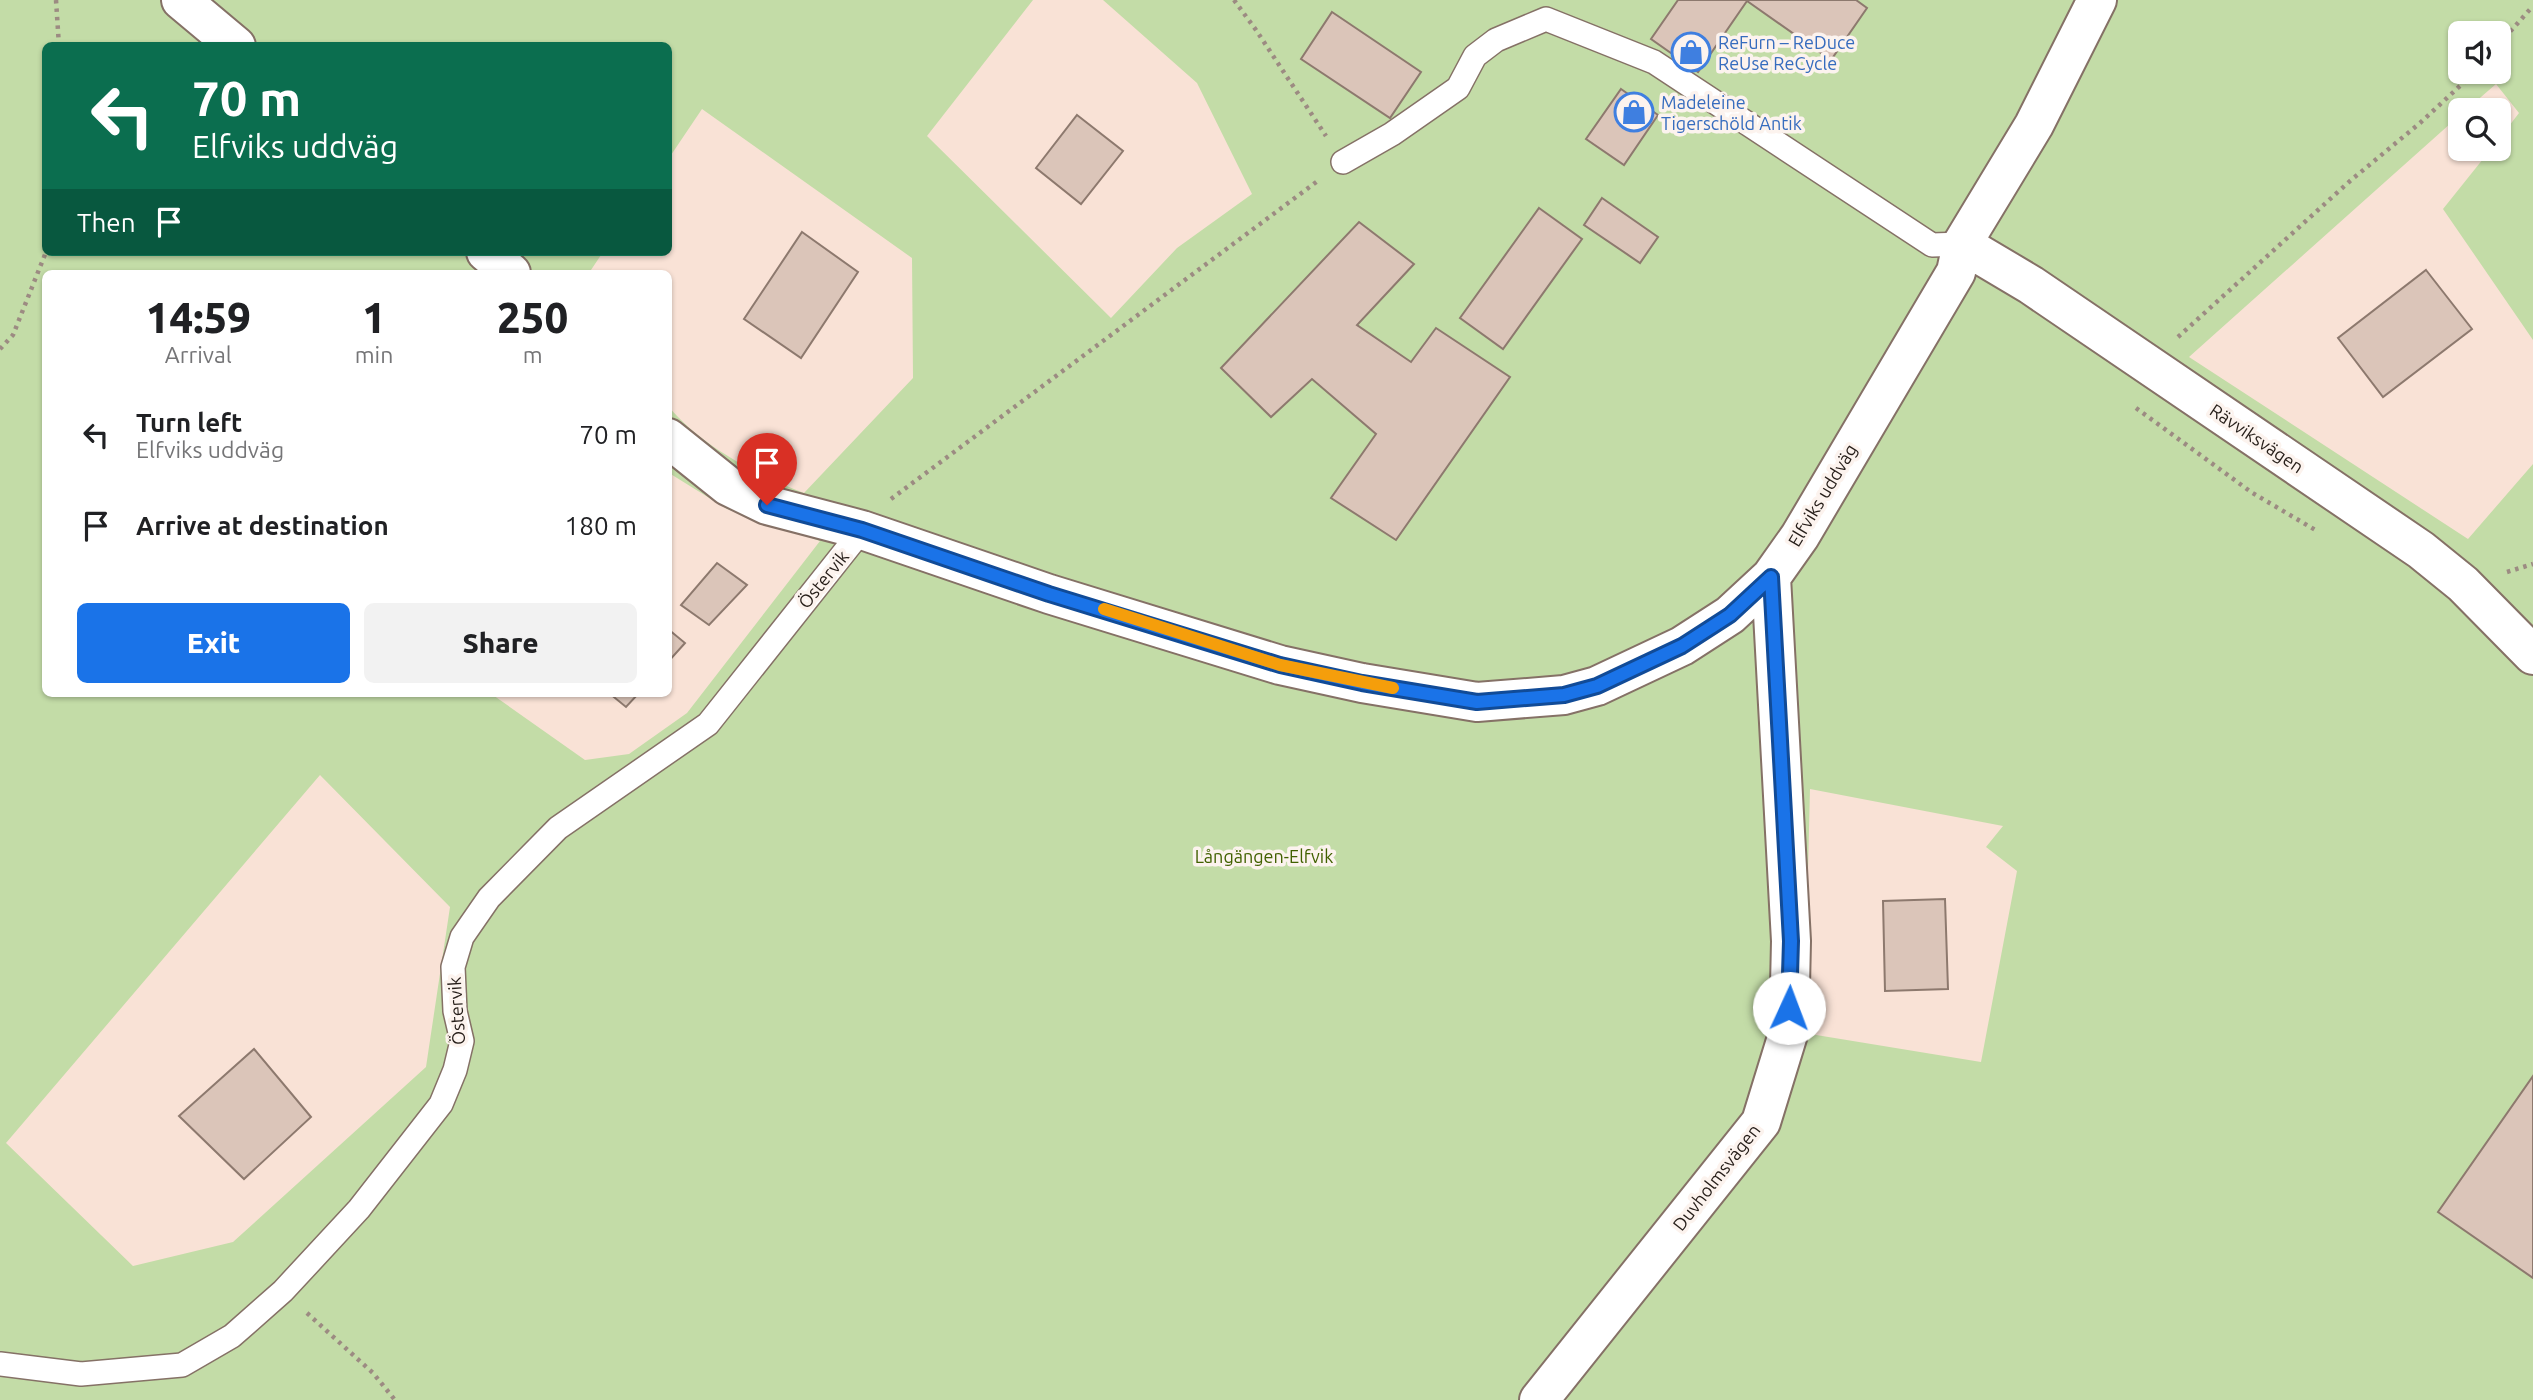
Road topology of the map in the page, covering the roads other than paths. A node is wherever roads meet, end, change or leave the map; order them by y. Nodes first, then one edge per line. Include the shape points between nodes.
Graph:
1 (181, 0) edge
2 (2097, 0) edge
3 (231, 42) edge
4 (1343, 162) road end
5 (1962, 244) junction
6 (491, 256) edge
7 (507, 270) edge
8 (672, 441) edge
9 (862, 530) junction
10 (1771, 577) junction
11 (2533, 654) edge
12 (0, 1364) edge
13 (1539, 1400) edge

1 - 3 street
2 - 5 street, Elfviks uddväg via 2034,125
4 - 5 lane via 1458,88 1475,56 1496,40 1546,19 1654,62 1932,245
5 - 10 street, Elfviks uddväg via 1956,272 1800,536
5 - 11 street, Rävviksvägen via 2031,285 2421,550 2463,584
6 - 7 street
8 - 9 street, Elfviks uddväg via 728,486 767,505
9 - 10 street, Elfviks uddväg via 1280,665 1477,702 1564,695 1597,686 1682,646 1730,615
9 - 12 lane, Östervik via 708,724 558,828 489,898 462,937 453,967 462,1041 441,1104 359,1209 283,1291 232,1336 182,1365 82,1374
10 - 13 street, Duvholmsvägen via 1791,941 1789,1031 1761,1122

